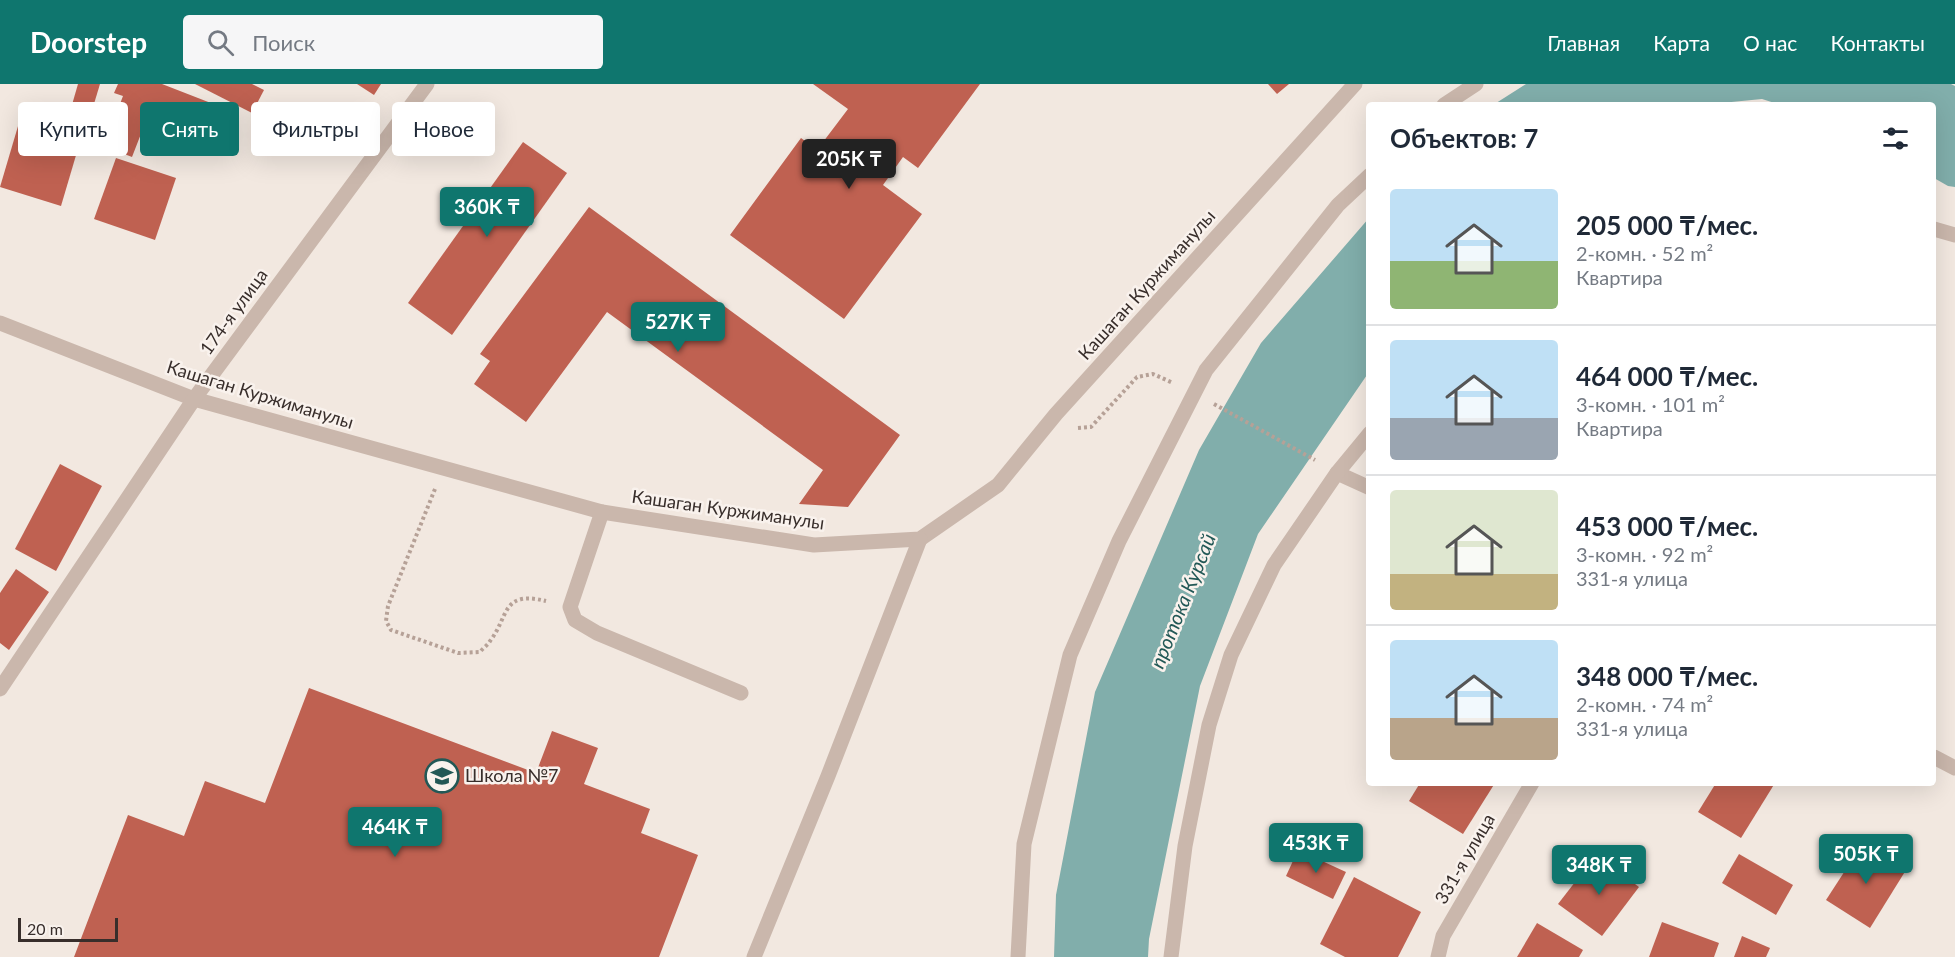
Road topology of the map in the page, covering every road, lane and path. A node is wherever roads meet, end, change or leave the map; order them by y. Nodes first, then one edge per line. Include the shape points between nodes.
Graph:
1 (427, 84) edge
2 (1355, 84) edge
3 (1476, 84) edge
4 (1449, 102) edge
5 (1366, 179) edge
6 (1936, 230) edge
7 (1955, 235) edge
8 (0, 323) edge
9 (1196, 393) junction
10 (194, 399) junction
11 (1056, 414) junction
12 (1366, 438) edge
13 (442, 468) junction
14 (1337, 473) junction
15 (1366, 486) edge
16 (602, 512) junction
17 (920, 539) junction
18 (570, 607) junction
19 (0, 689) edge
20 (741, 693) dead end
21 (1936, 758) edge
22 (1955, 768) edge
23 (1530, 786) edge
24 (754, 957) edge
25 (1018, 957) edge
26 (1171, 957) edge
27 (1438, 957) edge

1 - 10 street, 174-я улица
2 - 11 street, Кашаган Куржиманулы
3 - 4 street
5 - 9 street via 1338,205 1206,370
6 - 7 street
8 - 10 street, Кашаган Куржиманулы
9 - 11 path via 1153,374 1137,377 1091,427 1075,429
9 - 14 path
9 - 25 street via 1119,541 1070,655 1024,844
10 - 13 street, Кашаган Куржиманулы
10 - 19 street, 174-я улица
11 - 17 street, Кашаган Куржиманулы via 998,485
12 - 14 street
13 - 16 street, Кашаган Куржиманулы
13 - 18 path via 388,606 386,621 391,630 458,653 480,652 491,640 506,609 516,600 538,599
14 - 15 street
14 - 26 street via 1274,565 1231,655 1204,747 1185,846
16 - 17 street, Кашаган Куржиманулы via 814,545
16 - 18 street
17 - 24 street
18 - 20 street via 575,620 597,633
21 - 22 street
23 - 27 street, 331-я улица via 1443,936

